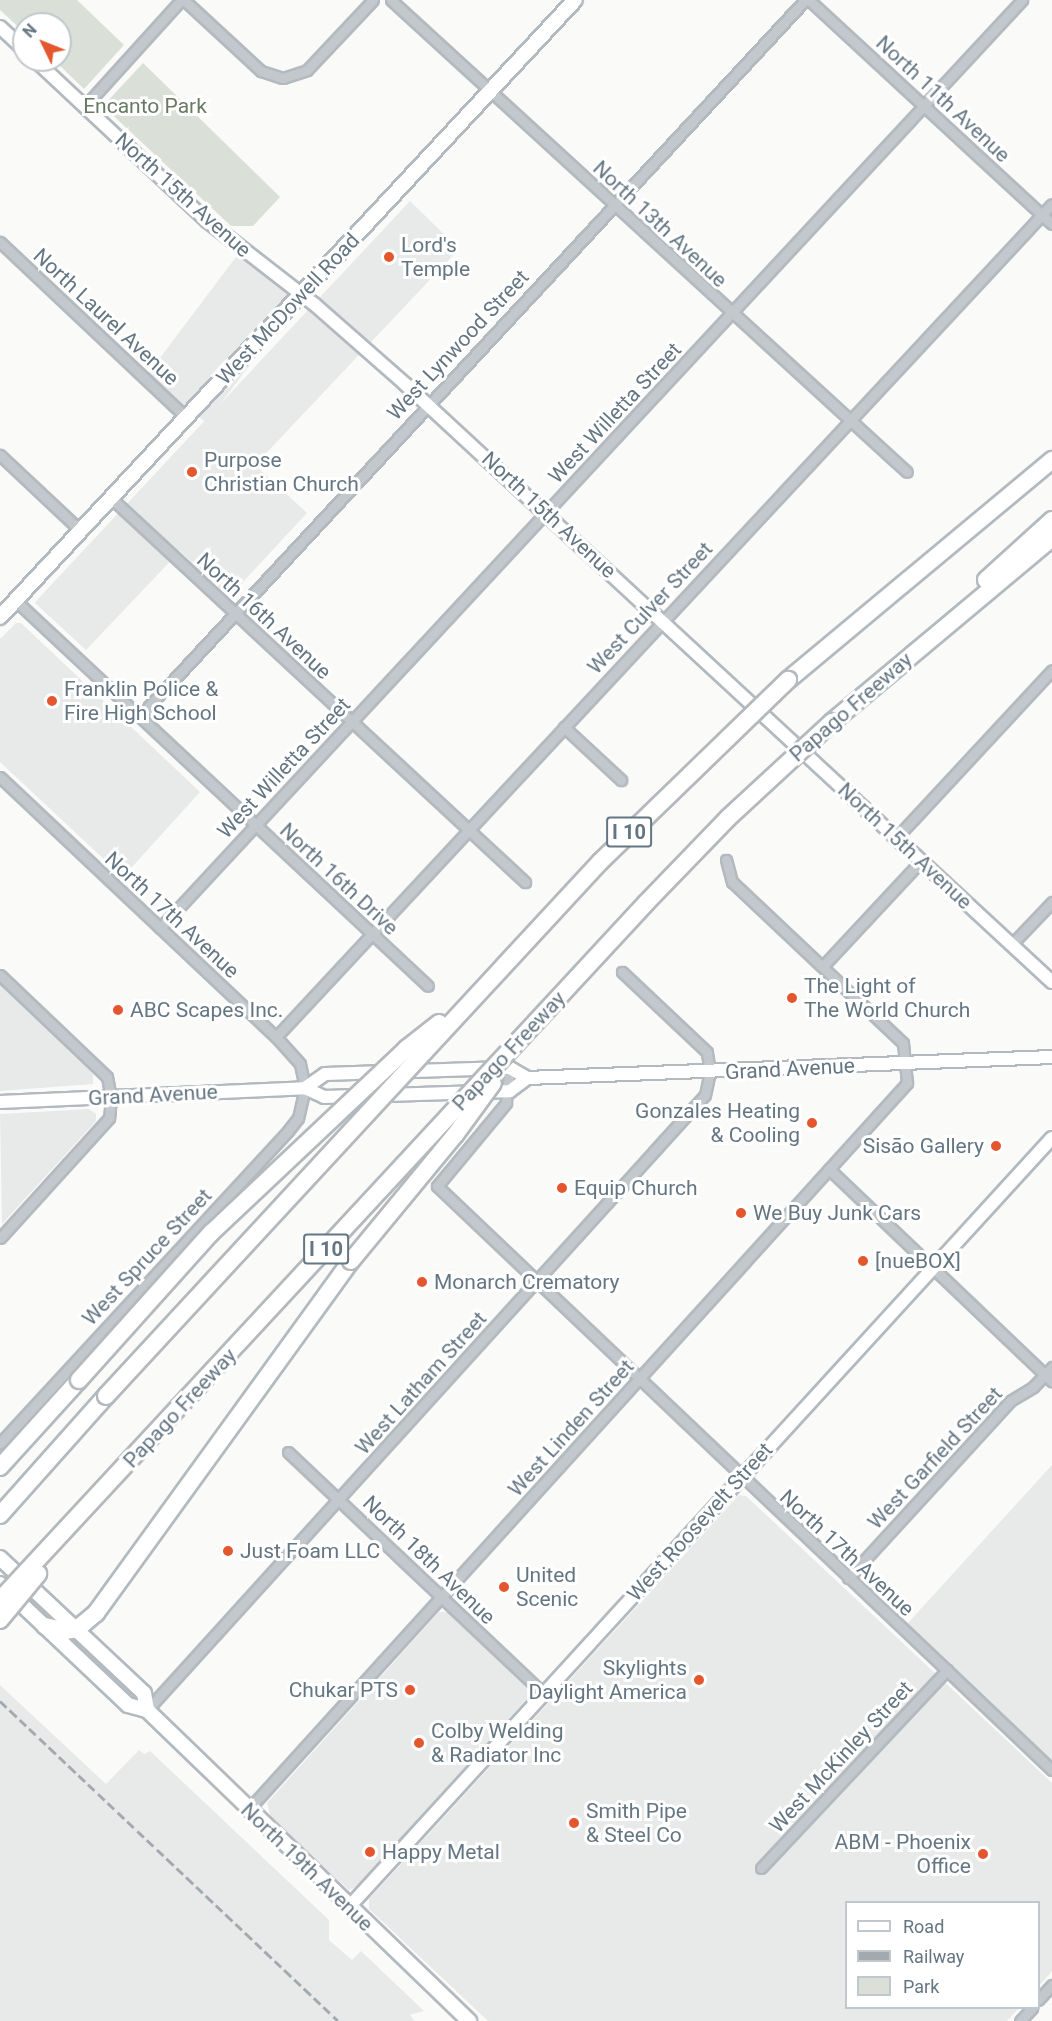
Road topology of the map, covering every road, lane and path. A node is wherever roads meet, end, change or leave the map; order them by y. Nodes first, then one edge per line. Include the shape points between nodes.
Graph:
1 (182, 0) edge
2 (373, 0) edge
3 (391, 0) edge
4 (575, 0) edge
5 (807, 0) edge
6 (1022, 0) edge
7 (0, 27) edge
8 (12, 38) edge
9 (49, 72) edge
10 (490, 92) junction
11 (85, 106) junction
12 (924, 106) junction
13 (614, 203) junction
14 (1052, 204) edge
15 (1042, 215) junction
16 (1052, 224) edge
17 (0, 242) edge
18 (303, 295) junction
19 (732, 315) junction
20 (428, 405) junction
21 (187, 418) junction
22 (849, 421) junction
23 (1052, 451) edge
24 (0, 455) edge
25 (1052, 460) edge
26 (907, 472) dead end
27 (1007, 497) junction
28 (111, 498) junction
29 (546, 513) junction
30 (1052, 520) edge
31 (80, 530) junction
32 (1052, 538) edge
33 (15, 600) junction
34 (235, 614) junction
35 (0, 617) edge
36 (663, 621) junction
37 (904, 660) junction
38 (1052, 670) edge
39 (140, 716) junction
40 (352, 722) junction
41 (564, 727) junction
42 (0, 777) edge
43 (621, 780) dead end
44 (255, 825) junction
45 (468, 830) junction
46 (896, 838) junction
47 (726, 860) dead end
48 (920, 862) junction
49 (525, 882) dead end
50 (1052, 902) edge
51 (159, 928) junction
52 (371, 933) junction
53 (1012, 944) junction
54 (823, 966) junction
55 (622, 972) dead end
56 (0, 975) edge
57 (1052, 982) edge
58 (428, 986) dead end
59 (477, 993) junction
60 (535, 1023) junction
61 (276, 1037) junction
62 (1052, 1057) edge
63 (908, 1063) junction
64 (510, 1068) junction
65 (710, 1072) junction
66 (527, 1078) junction
67 (305, 1088) junction
68 (510, 1091) junction
69 (111, 1096) junction
70 (0, 1102) edge
71 (1052, 1138) edge
72 (829, 1169) junction
73 (0, 1238) edge
74 (933, 1269) junction
75 (536, 1281) junction
76 (1050, 1374) edge
77 (638, 1380) junction
78 (106, 1396) junction
79 (0, 1443) edge
80 (288, 1452) dead end
81 (0, 1467) edge
82 (117, 1475) junction
83 (741, 1478) junction
84 (0, 1499) edge
85 (340, 1500) junction
86 (0, 1515) edge
87 (0, 1558) edge
88 (848, 1578) junction
89 (0, 1584) edge
90 (442, 1598) junction
91 (0, 1600) edge
92 (0, 1620) edge
93 (45, 1626) junction
94 (76, 1629) junction
95 (946, 1670) junction
96 (544, 1694) junction
97 (147, 1710) junction
98 (1052, 1770) edge
99 (248, 1811) junction
100 (761, 1868) dead end
101 (349, 1907) junction
102 (1030, 2009) edge
103 (469, 2021) edge
104 (1020, 2021) edge

1 - 2 street via 261,71 283,78 307,70
1 - 11 street
3 - 10 street, North 13th Avenue
4 - 10 main road, West McDowell Road
5 - 12 street, North 11th Avenue
5 - 13 street, West Lynwood Street
6 - 12 street, West Willetta Street
7 - 8 street
9 - 11 street, North 15th Avenue
10 - 13 street, North 13th Avenue
10 - 18 main road, West McDowell Road
11 - 18 street, North 15th Avenue via 207,221
12 - 15 street, North 11th Avenue
12 - 19 street, West Willetta Street
13 - 19 street, North 13th Avenue
13 - 20 street, West Lynwood Street
14 - 15 street, West Culver Street
15 - 16 street, North 11th Avenue
15 - 22 street, West Culver Street
17 - 21 street, North Laurel Avenue
18 - 20 street, North 15th Avenue
18 - 21 main road, West McDowell Road
19 - 22 street, North 13th Avenue
19 - 29 street, West Willetta Street
20 - 29 street, North 15th Avenue
20 - 34 street, West Lynwood Street
21 - 28 main road, West McDowell Road
22 - 26 street, North 13th Avenue
22 - 36 street, West Culver Street
23 - 27 highway
24 - 31 street
25 - 27 highway, I 10
27 - 59 highway, I 10, bridge via 788,680 642,818
28 - 31 main road, West McDowell Road
28 - 34 street, North 16th Avenue
29 - 36 street, North 15th Avenue
29 - 40 street, West Willetta Street
30 - 37 highway
31 - 33 main road, West McDowell Road
32 - 37 highway, Papago Freeway / I 10
33 - 35 main road, West McDowell Road
33 - 39 street, North 16th Drive
34 - 39 street, West Lynwood Street
34 - 40 street, North 16th Avenue
36 - 41 street, West Culver Street
36 - 46 street, North 15th Avenue
37 - 60 highway, Papago Freeway / I 10, bridge via 832,722 696,851
38 - 46 street
39 - 44 street, North 16th Drive
40 - 44 street, West Willetta Street
40 - 45 street, North 16th Avenue
41 - 43 street
41 - 45 street, West Culver Street
42 - 51 street, North 17th Avenue
44 - 51 street, West Willetta Street
44 - 52 street, North 16th Drive
45 - 49 street, North 16th Avenue
45 - 52 street, West Culver Street
46 - 48 street, North 15th Avenue
47 - 54 street via 732,882
48 - 53 street, North 15th Avenue
48 - 54 street
50 - 53 street
51 - 61 street, North 17th Avenue
52 - 58 street, North 16th Drive
52 - 61 street, West Culver Street
53 - 57 street, North 15th Avenue
54 - 63 street via 903,1043
55 - 65 street via 707,1052
56 - 69 street via 107,1077
59 - 78 highway, I 10, bridge
59 - 81 highway, bridge via 406,1049 211,1233
60 - 82 highway, Papago Freeway / I 10, bridge
60 - 94 highway, bridge via 455,1135 362,1246 96,1613
61 - 67 street, North 17th Avenue via 300,1064
62 - 63 street, Grand Avenue
63 - 65 street, Grand Avenue
63 - 72 street, West Linden Street via 907,1083
64 - 66 street
64 - 67 street, Grand Avenue via 325,1074
64 - 68 street
65 - 66 street, Grand Avenue
65 - 75 street, West Latham Street via 705,1095
66 - 68 street
67 - 68 street, Grand Avenue via 324,1097
67 - 69 street, Grand Avenue
67 - 79 street, West Spruce Street via 298,1118 288,1131
68 - 75 street, North 17th Avenue via 506,1103 437,1186
69 - 70 street, Grand Avenue
69 - 73 street via 109,1118
71 - 74 street, West Roosevelt Street
72 - 74 street
72 - 77 street, West Linden Street
74 - 76 street
74 - 83 street, West Roosevelt Street
75 - 77 street, North 17th Avenue
75 - 85 street, West Latham Street
76 - 88 street, West Garfield Street via 1010,1401
77 - 83 street, North 17th Avenue
77 - 90 street, West Linden Street
78 - 84 highway
78 - 86 highway, I 10
80 - 85 street, North 18th Avenue
82 - 91 highway, Papago Freeway / I 10, bridge
82 - 92 highway, bridge
83 - 88 street, North 17th Avenue
83 - 96 street, West Roosevelt Street
85 - 90 street, North 18th Avenue
85 - 97 street, West Latham Street
87 - 94 main road, North 19th Avenue
88 - 95 street, North 17th Avenue
89 - 93 main road, North 19th Avenue
90 - 96 street, North 18th Avenue
90 - 99 street, West Linden Street
93 - 94 highway via 65,1631
93 - 97 main road, North 19th Avenue via 128,1705
94 - 97 main road, North 19th Avenue via 144,1693
95 - 98 street, North 17th Avenue
95 - 100 street, West McKinley Street
96 - 101 street, West Roosevelt Street
97 - 99 main road, North 19th Avenue
99 - 101 main road, North 19th Avenue
101 - 103 main road, North 19th Avenue
102 - 104 street

